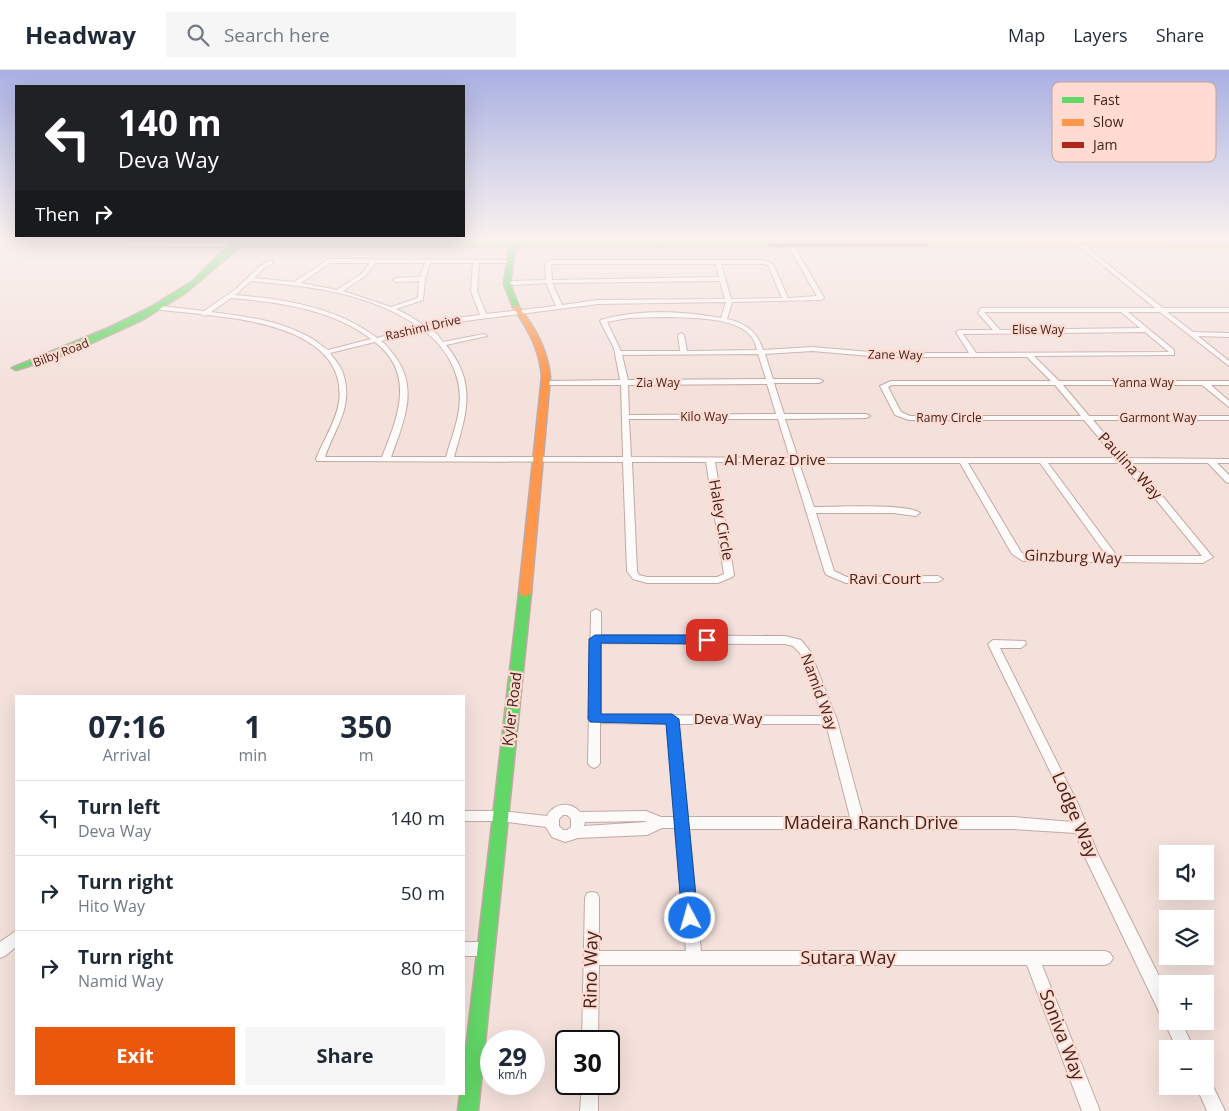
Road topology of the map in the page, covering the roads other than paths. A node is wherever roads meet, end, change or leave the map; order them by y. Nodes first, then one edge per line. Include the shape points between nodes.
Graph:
1 (190, 286) edge
2 (194, 286) edge
3 (243, 286) edge
4 (304, 286) edge
5 (347, 286) edge
6 (421, 286) edge
7 (473, 286) edge
8 (509, 286) edge
9 (514, 286) edge
10 (550, 286) edge
11 (724, 286) edge
12 (780, 286) edge
13 (815, 286) edge
14 (1131, 286) edge
15 (337, 292) junction
16 (179, 294) junction
17 (230, 296) junction
18 (728, 300) junction
19 (786, 300) junction
20 (560, 307) junction
21 (161, 308) junction
22 (390, 309) junction
23 (1121, 309) junction
24 (1161, 310) junction
25 (1229, 310) edge
26 (522, 312) junction
27 (204, 314) junction
28 (483, 316) junction
29 (724, 320) junction
30 (424, 327) junction
31 (997, 330) junction
32 (1146, 330) junction
33 (1193, 334) junction
34 (1229, 334) edge
35 (681, 335) dead end
36 (484, 336) dead end
37 (376, 340) junction
38 (442, 344) junction
39 (326, 352) junction
40 (684, 352) junction
41 (761, 352) junction
42 (618, 354) junction
43 (974, 355) junction
44 (1029, 355) junction
45 (1229, 364) edge
46 (820, 381) dead end
47 (770, 382) junction
48 (546, 383) junction
49 (624, 383) junction
50 (1056, 383) junction
51 (1204, 383) junction
52 (1229, 383) edge
53 (1229, 405) edge
54 (866, 416) dead end
55 (626, 417) junction
56 (781, 417) junction
57 (1086, 418) junction
58 (1229, 418) edge
59 (386, 458) junction
60 (450, 458) junction
61 (539, 459) junction
62 (628, 459) junction
63 (710, 459) junction
64 (794, 460) junction
65 (962, 460) junction
66 (1042, 460) junction
67 (1122, 460) junction
68 (1210, 461) junction
69 (1229, 461) edge
70 (1229, 480) edge
71 (810, 510) junction
72 (916, 514) dead end
73 (1208, 557) joint
74 (1114, 559) junction
75 (938, 579) dead end
76 (596, 612) dead end
77 (595, 639) junction
78 (1021, 644) dead end
79 (594, 719) junction
80 (672, 719) junction
81 (831, 720) junction
82 (594, 763) dead end
83 (465, 816) edge
84 (500, 816) junction
85 (578, 817) junction
86 (550, 822) junction
87 (660, 822) junction
88 (858, 822) junction
89 (680, 823) junction
90 (1081, 828) junction
91 (575, 832) junction
92 (592, 898) dead end
93 (15, 939) edge
94 (465, 949) edge
95 (486, 949) junction
96 (0, 951) edge
97 (694, 957) junction
98 (592, 958) junction
99 (1104, 958) dead end
100 (1032, 959) junction
101 (1159, 994) edge
102 (590, 1030) edge
103 (590, 1095) edge
104 (1208, 1095) edge
105 (468, 1111) edge
106 (589, 1111) edge
107 (1091, 1111) edge
108 (1216, 1111) edge

1 - 16 street, Bilby Road
2 - 21 street, Bilby Road
3 - 17 street
4 - 15 street
5 - 15 street
6 - 22 street via 420,300
7 - 28 street
8 - 26 street, Kyler Road via 515,305
9 - 26 street, Kyler Road
10 - 20 street
11 - 18 street
12 - 19 street
13 - 19 street, Rashimi Drive via 821,298
14 - 24 street
15 - 22 street
16 - 21 street
16 - 21 street, Bilby Road via 109,331 16,368 86,344
17 - 27 street
17 - 37 street via 316,311 350,324
18 - 19 street, Rashimi Drive
18 - 20 street, Rashimi Drive via 618,300
18 - 29 street
20 - 26 street, Rashimi Drive
21 - 27 street
22 - 30 street
23 - 24 street
23 - 31 street via 982,310 981,313
23 - 32 street
24 - 25 street
24 - 33 street
26 - 28 street, Rashimi Drive
26 - 48 street, Kyler Road via 542,347
27 - 39 street via 270,324 306,338
28 - 30 street, Rashimi Drive
29 - 41 street via 751,332
29 - 42 street via 704,317 604,320 602,323
30 - 37 street, Rashimi Drive
30 - 38 street
31 - 32 street, Elise Way
31 - 43 street, Elise Way via 959,332
32 - 44 street, Zane Way via 1172,354
33 - 34 street
33 - 45 street
35 - 40 street
36 - 38 street
37 - 39 street, Rashimi Drive
37 - 59 street via 397,364 405,390 401,417
38 - 60 street via 458,370 464,395
39 - 59 street, Al Meraz Drive via 341,378 343,399 320,459
40 - 41 street, Zane Way
40 - 42 street, Zane Way
41 - 43 street, Zane Way via 812,349 874,355
41 - 47 street
42 - 49 street
43 - 44 street, Zane Way
44 - 50 street, Paulina Way
46 - 47 street, Zia Way
47 - 49 street, Zia Way
47 - 56 street
48 - 49 street, Zia Way
48 - 61 street, Kyler Road
49 - 55 street
50 - 51 street, Yanna Way
50 - 57 street, Paulina Way
50 - 57 street, Ramy Circle via 891,383 884,386 898,413 908,418
51 - 52 street, Yanna Way
51 - 53 street
54 - 56 street, Kilo Way
55 - 56 street, Kilo Way
55 - 62 street
56 - 64 street
57 - 58 street, Garmont Way
57 - 67 street, Paulina Way
59 - 60 street, Al Meraz Drive
60 - 61 street, Al Meraz Drive
61 - 62 street, Al Meraz Drive
61 - 84 street, Kyler Road
62 - 63 street, Al Meraz Drive
62 - 63 street, Haley Circle via 634,575 647,580 718,580 728,577 730,572
63 - 64 street, Al Meraz Drive
64 - 65 street, Al Meraz Drive
64 - 71 street
65 - 66 street, Al Meraz Drive
65 - 74 street, Ginzburg Way via 1018,556
66 - 67 street, Al Meraz Drive
66 - 74 street
67 - 68 street, Al Meraz Drive
67 - 73 street, Paulina Way via 1152,488
68 - 69 street, Al Meraz Drive
68 - 70 street
71 - 72 street via 886,510
71 - 75 street, Ravi Court via 832,575 846,580
73 - 74 street, Ginzburg Way via 1204,560
76 - 77 street
77 - 79 street
77 - 81 street, Namid Way via 793,641 805,651
78 - 90 street, Lodge Way via 993,644 1068,795
79 - 80 street, Deva Way
79 - 82 street
80 - 81 street, Deva Way
80 - 89 street
81 - 88 street, Namid Way
83 - 84 street
84 - 86 street
84 - 95 street, Kyler Road
85 - 86 street via 570,812 561,812
85 - 87 street, Madeira Ranch Drive via 646,816
85 - 91 street via 579,825
86 - 91 street via 556,834
87 - 89 street, Madeira Ranch Drive
87 - 91 street, Madeira Ranch Drive via 647,829
88 - 89 street, Madeira Ranch Drive
88 - 90 street, Madeira Ranch Drive via 1014,823
89 - 97 street
90 - 101 street, Lodge Way
92 - 98 street, Rino Way
93 - 96 street
94 - 95 street
95 - 105 street, Kyler Road
97 - 98 street, Sutara Way
97 - 100 street, Sutara Way
98 - 102 street, Rino Way
99 - 100 street, Sutara Way
100 - 107 street, Soniva Way
103 - 106 street
104 - 108 street

